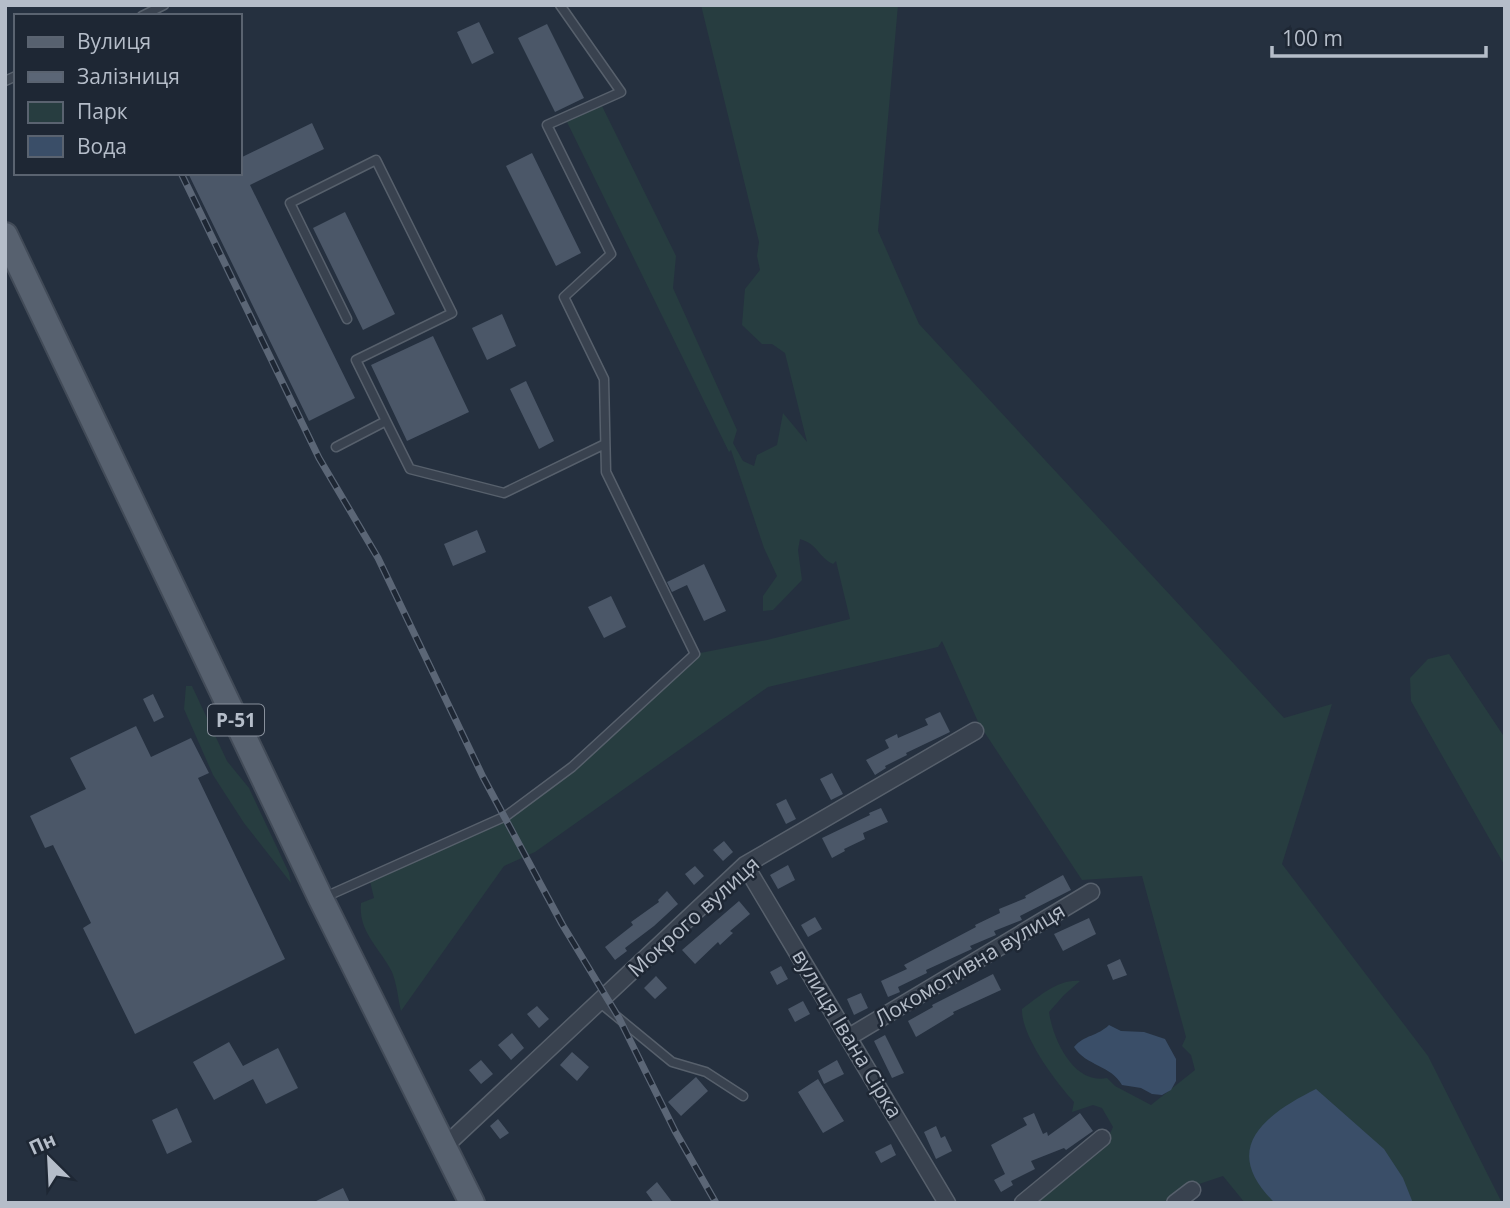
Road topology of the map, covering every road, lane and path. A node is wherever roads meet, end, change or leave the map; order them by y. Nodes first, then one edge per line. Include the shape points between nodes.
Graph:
1 (164, 5) edge
2 (560, 5) edge
3 (146, 14) edge
4 (7, 245) edge
5 (347, 319) dead end
6 (386, 421) junction
7 (605, 444) junction
8 (336, 447) dead end
9 (975, 731) dead end
10 (745, 865) junction
11 (1091, 892) dead end
12 (321, 899) junction
13 (599, 1002) junction
14 (849, 1037) junction
15 (743, 1096) dead end
16 (1101, 1139) dead end
17 (445, 1146) junction
18 (1192, 1190) dead end
19 (472, 1203) edge
20 (947, 1203) edge
21 (1023, 1203) edge
22 (1175, 1203) edge

1 - 3 lane
2 - 7 lane via 621,92 547,125 611,254 564,298 604,379
4 - 12 main road, Р-51
5 - 6 lane via 290,203 376,160 452,313 356,360
6 - 7 lane via 410,469 504,493
6 - 8 lane
7 - 12 lane via 606,472 695,654 572,766 506,816
9 - 10 street, Мокрого вулиця
10 - 13 street, Мокрого вулиця
10 - 14 street, вулиця Івана Сірка
11 - 14 street, Локомотивна вулиця
12 - 17 main road, Р-51
13 - 15 lane via 672,1062 706,1072
13 - 17 street, Мокрого вулиця
14 - 20 street, вулиця Івана Сірка
16 - 21 street
17 - 19 main road, Р-51
18 - 22 street

